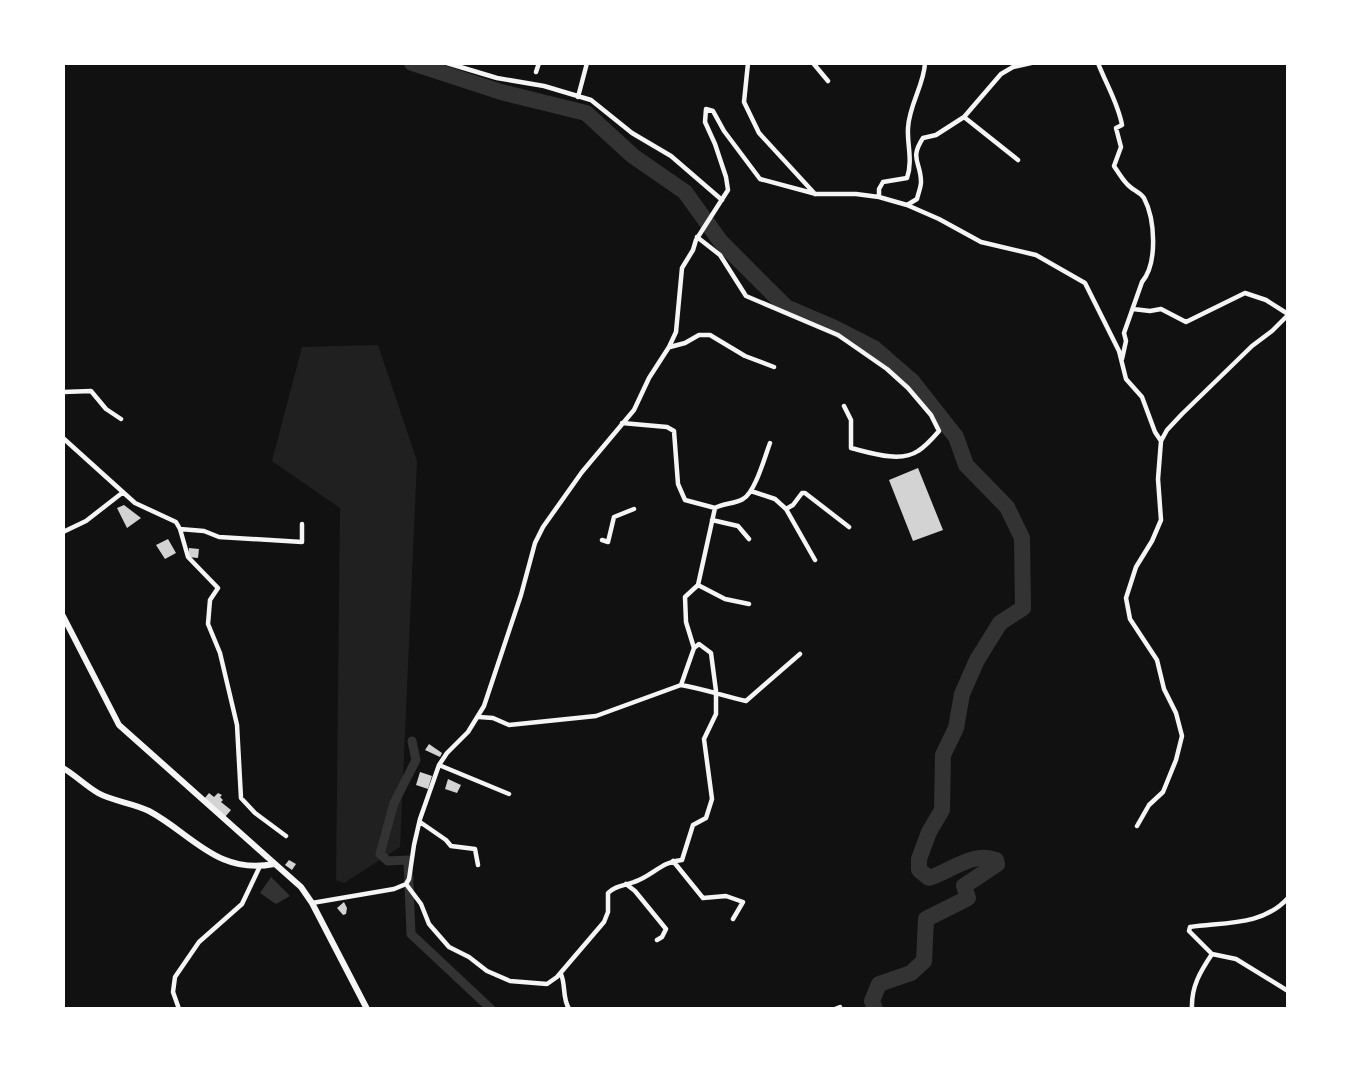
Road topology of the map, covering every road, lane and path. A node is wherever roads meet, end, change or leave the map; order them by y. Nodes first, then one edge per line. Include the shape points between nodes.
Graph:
1 (447, 63) edge
2 (538, 63) edge
3 (587, 63) edge
4 (748, 63) edge
5 (813, 63) edge
6 (925, 63) edge
7 (1031, 63) edge
8 (1098, 63) edge
9 (536, 72) dead end
10 (828, 81) dead end
11 (578, 97) junction
12 (964, 117) junction
13 (1018, 160) dead end
14 (816, 194) junction
15 (879, 197) junction
16 (722, 200) junction
17 (907, 205) junction
18 (697, 237) junction
19 (1133, 309) junction
20 (1288, 314) edge
21 (669, 347) junction
22 (1122, 360) junction
23 (774, 366) dead end
24 (63, 392) edge
25 (844, 406) dead end
26 (121, 419) dead end
27 (622, 423) junction
28 (63, 438) edge
29 (1161, 441) junction
30 (770, 443) dead end
31 (751, 491) junction
32 (122, 493) junction
33 (715, 508) junction
34 (634, 509) dead end
35 (786, 509) junction
36 (712, 520) junction
37 (302, 524) dead end
38 (849, 527) dead end
39 (180, 529) junction
40 (63, 532) edge
41 (749, 539) dead end
42 (602, 540) dead end
43 (816, 559) dead end
44 (698, 585) junction
45 (749, 604) dead end
46 (63, 616) edge
47 (694, 649) junction
48 (800, 654) dead end
49 (681, 685) junction
50 (716, 691) junction
51 (479, 717) junction
52 (439, 765) junction
53 (63, 768) edge
54 (509, 794) dead end
55 (420, 822) junction
56 (1137, 826) dead end
57 (286, 836) dead end
58 (673, 860) junction
59 (274, 864) junction
60 (478, 865) dead end
61 (261, 866) junction
62 (406, 884) junction
63 (625, 884) junction
64 (1288, 898) edge
65 (312, 903) junction
66 (733, 919) dead end
67 (657, 940) dead end
68 (1212, 954) junction
69 (561, 974) junction
70 (1288, 991) edge
71 (179, 1009) edge
72 (367, 1009) edge
73 (569, 1009) edge
74 (1192, 1009) edge

1 - 11 street
2 - 9 street
3 - 11 street
4 - 14 street via 744,102 759,133
5 - 10 street
6 - 15 street via 909,113 907,178 883,182
7 - 12 street via 1002,74
8 - 19 street via 1119,107 1122,125 1116,128 1121,147 1114,166 1128,186 1143,196 1153,221 1147,275
11 - 16 street via 591,100 632,133 671,156
12 - 13 street
12 - 17 street via 923,138 915,149 921,182 917,199
14 - 15 street
14 - 16 street via 760,179 713,111 705,109 705,122 726,177 728,190
15 - 17 street
16 - 18 street
17 - 22 street via 981,242 1036,255 1085,283
18 - 21 street via 682,268 676,332
18 - 25 street via 720,255 746,296 838,335 887,369 931,415 939,431 917,452 903,456 851,448 851,420
19 - 20 street via 1161,309 1186,322 1245,293
19 - 22 street via 1124,333
20 - 29 street via 1182,414
21 - 23 street via 710,335
21 - 27 street
22 - 29 street via 1126,379 1142,397
24 - 26 street via 91,391
27 - 33 street via 674,431 678,484 685,500
27 - 51 street via 582,472 535,543
28 - 32 street
29 - 56 street via 1161,520 1136,567 1126,598 1130,619 1157,660 1182,736 1163,792
30 - 31 street
31 - 33 street via 742,500
31 - 35 street via 775,499
32 - 39 street via 145,510 176,522
32 - 40 street via 86,521
33 - 36 street
34 - 42 street via 614,517 608,542
35 - 38 street via 805,493
35 - 43 street
36 - 41 street via 738,526
36 - 44 street
37 - 39 street via 302,542 219,537
39 - 57 street via 188,557 218,588 210,600 208,624 220,653 237,725 241,797
44 - 45 street via 725,599
44 - 47 street via 685,597
46 - 59 street via 119,725
47 - 49 street
47 - 50 street via 699,644 711,653
48 - 50 street via 746,701
49 - 50 street
49 - 51 street via 596,716 509,725
50 - 58 street via 716,714 704,740 712,799 706,818 693,825 682,860
51 - 52 street
52 - 54 street
52 - 55 street
53 - 61 street via 99,794 152,812 203,850 232,862
55 - 60 street via 451,846 475,849
55 - 62 street
58 - 63 street via 637,882
58 - 66 street via 703,898 726,896 743,902
59 - 61 street
59 - 65 street
61 - 71 street via 242,904 199,942 175,977 173,992
62 - 65 street
62 - 69 street via 429,924 449,947 487,971 510,981 548,984
63 - 67 street via 666,929
63 - 69 street via 608,893 604,922
64 - 68 street via 1256,919 1190,927
65 - 72 street
68 - 70 street via 1236,959
68 - 74 street via 1198,975
69 - 73 street

